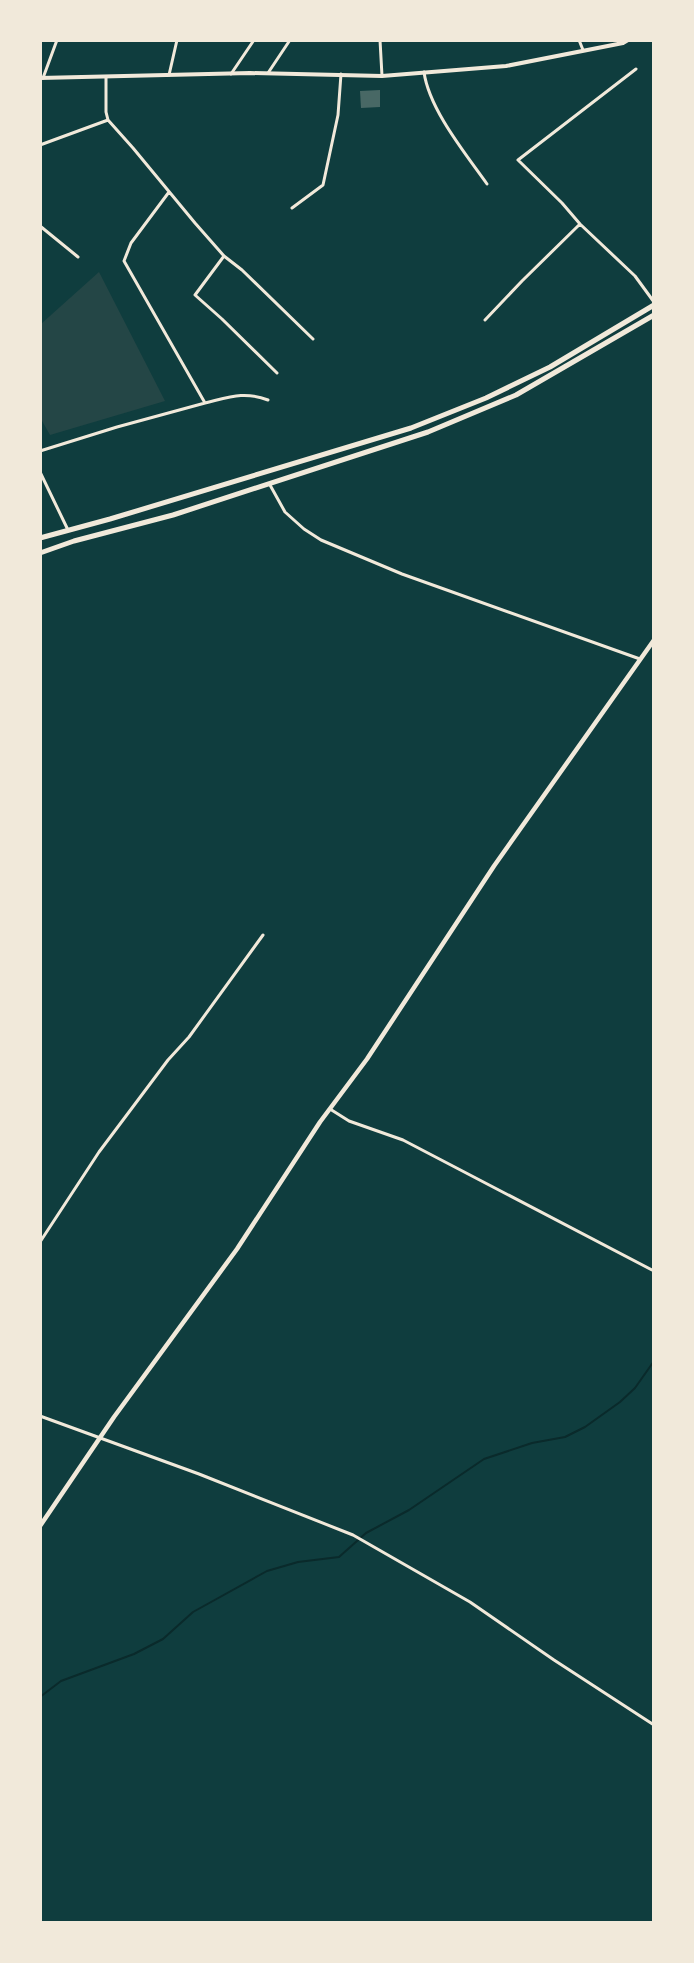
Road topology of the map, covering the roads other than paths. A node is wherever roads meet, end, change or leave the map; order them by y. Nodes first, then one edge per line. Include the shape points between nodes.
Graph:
1 (57, 40) edge
2 (177, 40) edge
3 (254, 40) edge
4 (290, 40) edge
5 (380, 40) edge
6 (579, 40) edge
7 (628, 40) edge
8 (583, 50) junction
9 (636, 69) dead end
10 (424, 72) junction
11 (268, 73) junction
12 (231, 74) junction
13 (341, 74) junction
14 (169, 75) junction
15 (382, 76) junction
16 (106, 77) junction
17 (42, 78) edge
18 (108, 120) junction
19 (40, 145) edge
20 (487, 184) dead end
21 (169, 192) junction
22 (292, 208) dead end
23 (580, 224) junction
24 (40, 226) edge
25 (78, 256) dead end
26 (224, 256) junction
27 (654, 304) edge
28 (654, 315) edge
29 (485, 320) dead end
30 (313, 339) dead end
31 (277, 373) dead end
32 (268, 400) dead end
33 (205, 404) junction
34 (40, 451) edge
35 (40, 472) edge
36 (269, 483) junction
37 (68, 531) junction
38 (40, 538) edge
39 (40, 553) edge
40 (654, 640) edge
41 (640, 659) junction
42 (263, 935) dead end
43 (330, 1109) junction
44 (40, 1242) edge
45 (654, 1271) edge
46 (40, 1416) edge
47 (102, 1437) junction
48 (40, 1526) edge
49 (654, 1725) edge

1 - 17 street
2 - 14 street
3 - 12 street
4 - 11 street
5 - 15 street
6 - 8 street
7 - 8 street
8 - 10 street via 506,66
9 - 23 street via 518,160
10 - 15 street
10 - 20 street via 426,88 434,103
11 - 12 street
11 - 13 street
12 - 14 street
13 - 15 street
13 - 22 street via 338,115 322,185
14 - 16 street
16 - 17 street
16 - 18 street
18 - 19 street
18 - 21 street
21 - 26 street
21 - 33 street via 131,243 124,261
23 - 27 street via 634,276
23 - 29 street
24 - 25 street
26 - 30 street
26 - 31 street via 195,295
27 - 37 highway via 550,367 411,428
28 - 36 highway via 516,395 428,432
32 - 33 street via 253,395 231,396
33 - 34 street
35 - 37 street
36 - 39 highway
36 - 41 street via 285,512 321,540 402,574
37 - 38 highway
40 - 41 main road
41 - 43 main road
42 - 44 street via 99,1152
43 - 45 street via 349,1121 403,1140
43 - 47 main road via 237,1249
46 - 47 street
47 - 48 main road
47 - 49 street via 353,1534 470,1602

